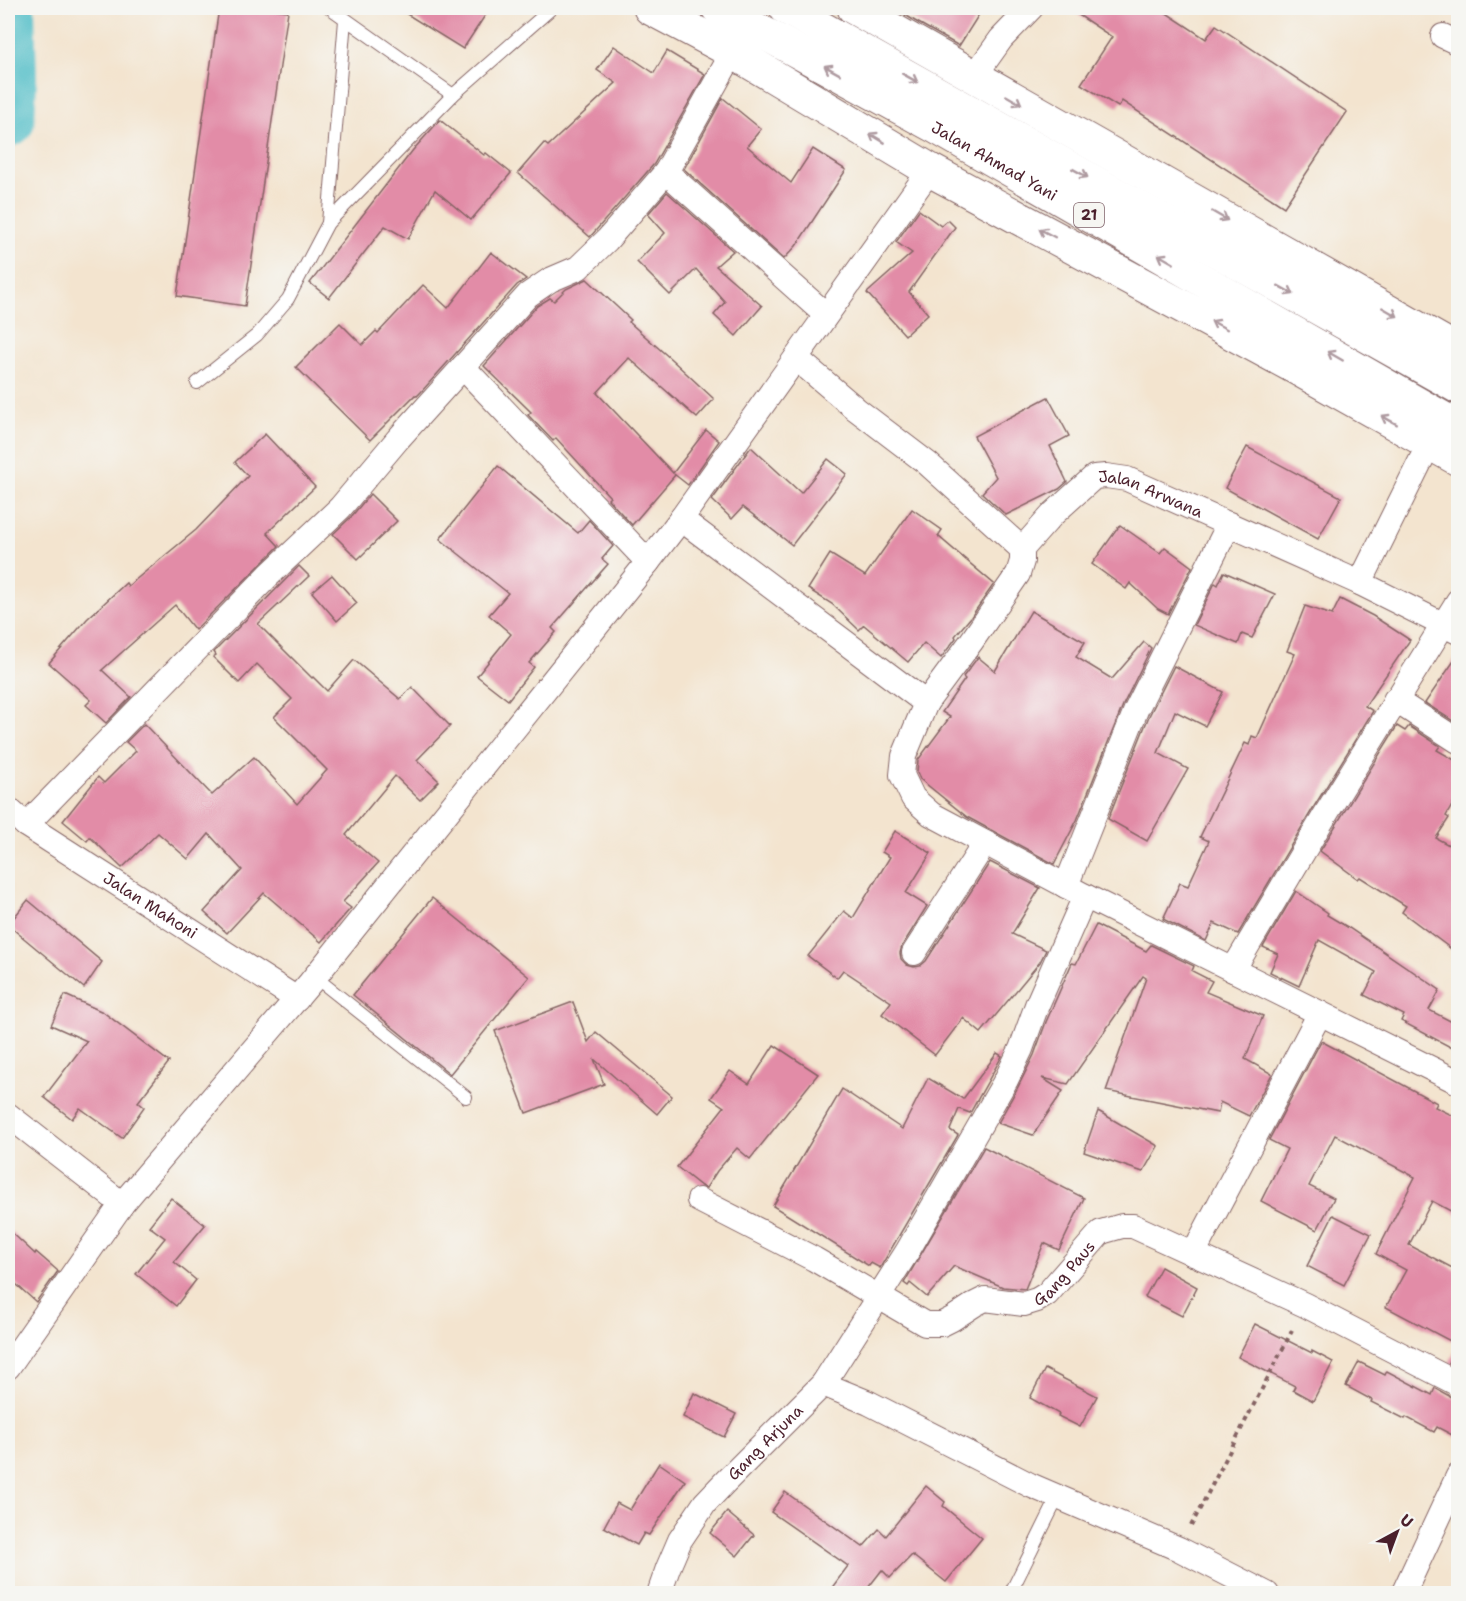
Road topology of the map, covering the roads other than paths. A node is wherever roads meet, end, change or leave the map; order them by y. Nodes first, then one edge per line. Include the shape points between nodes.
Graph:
1 (330, 8) edge
2 (552, 8) edge
3 (650, 8) edge
4 (718, 8) edge
5 (786, 8) edge
6 (854, 8) edge
7 (1031, 8) edge
8 (345, 20) junction
9 (734, 52) junction
10 (974, 77) junction
11 (453, 95) junction
12 (943, 113) junction
13 (930, 170) junction
14 (666, 172) junction
15 (328, 223) junction
16 (826, 315) junction
17 (1458, 351) edge
18 (1298, 352) junction
19 (796, 358) junction
20 (463, 367) junction
21 (197, 383) dead end
22 (1458, 387) edge
23 (1458, 427) edge
24 (1430, 442) junction
25 (1458, 459) edge
26 (681, 519) junction
27 (1230, 524) junction
28 (1022, 549) junction
29 (648, 562) junction
30 (1360, 582) junction
31 (1458, 601) edge
32 (1451, 628) edge
33 (1395, 700) junction
34 (926, 703) junction
35 (1458, 741) edge
36 (8, 809) edge
37 (26, 825) junction
38 (985, 843) junction
39 (1075, 891) junction
40 (914, 953) dead end
41 (1233, 970) junction
42 (315, 977) junction
43 (297, 999) junction
44 (1320, 1013) junction
45 (1458, 1082) edge
46 (466, 1096) dead end
47 (8, 1115) edge
48 (699, 1200) dead end
49 (122, 1204) junction
50 (1193, 1254) junction
51 (879, 1297) junction
52 (8, 1367) edge
53 (823, 1383) junction
54 (1458, 1384) edge
55 (1458, 1476) edge
56 (1058, 1497) junction
57 (659, 1593) edge
58 (1010, 1593) edge
59 (1267, 1593) edge
60 (1403, 1593) edge

1 - 8 lane
2 - 11 lane
3 - 9 main road
12 -> 4 main road, Jalan Ahmad Yani / 21
5 -> 12 main road, Jalan Ahmad Yani / 21
6 - 10 main road
7 - 10 street via 1001,39
8 - 11 lane
8 - 15 lane
13 -> 9 main road
9 - 14 street
10 -> 17 main road
11 - 15 lane
18 -> 12 main road, Jalan Ahmad Yani / 21
12 -> 22 main road, Jalan Ahmad Yani / 21
13 - 16 street
18 -> 13 main road
14 - 16 street
14 - 20 street via 595,252 578,268 528,295
15 - 21 lane via 288,299 257,335
16 - 19 street
23 -> 18 main road, Jalan Ahmad Yani / 21
24 -> 18 main road
19 - 26 street
19 - 28 street via 927,463
20 - 29 street
20 - 37 street via 340,508 269,575
24 - 25 main road
24 - 30 street
26 - 29 street
26 - 34 street
27 - 28 street, Jalan Arwana via 1127,479 1094,477
27 - 30 street, Jalan Arwana
27 - 39 street, Gang Arjuna via 1136,710
28 - 34 street, Jalan Arwana via 1018,574
29 - 42 street
30 - 32 street, Jalan Arwana
31 - 32 street
32 - 33 street
33 - 35 street
33 - 41 street
34 - 38 street, Jalan Arwana via 904,756 902,775 913,798 931,814
36 - 37 street, Jalan Mahoni
37 - 43 street, Jalan Mahoni
38 - 39 street, Jalan Arwana
38 - 40 street
39 - 41 street, Jalan Arwana
39 - 51 street, Gang Arjuna via 1021,1049
41 - 44 street, Jalan Arwana
42 - 43 street
42 - 46 lane
43 - 49 street
44 - 45 street, Jalan Arwana
44 - 50 street
47 - 49 street
48 - 51 street, Gang Paus
49 - 52 street
50 - 51 street, Gang Paus via 1133,1227 1122,1226 1101,1232 1047,1294 1031,1302 985,1299 942,1324 925,1324
50 - 54 street, Gang Paus via 1305,1305
51 - 53 street, Gang Arjuna
53 - 56 street
53 - 57 street, Gang Arjuna via 705,1503 680,1540
55 - 60 street
56 - 58 lane
56 - 59 street via 1179,1548

